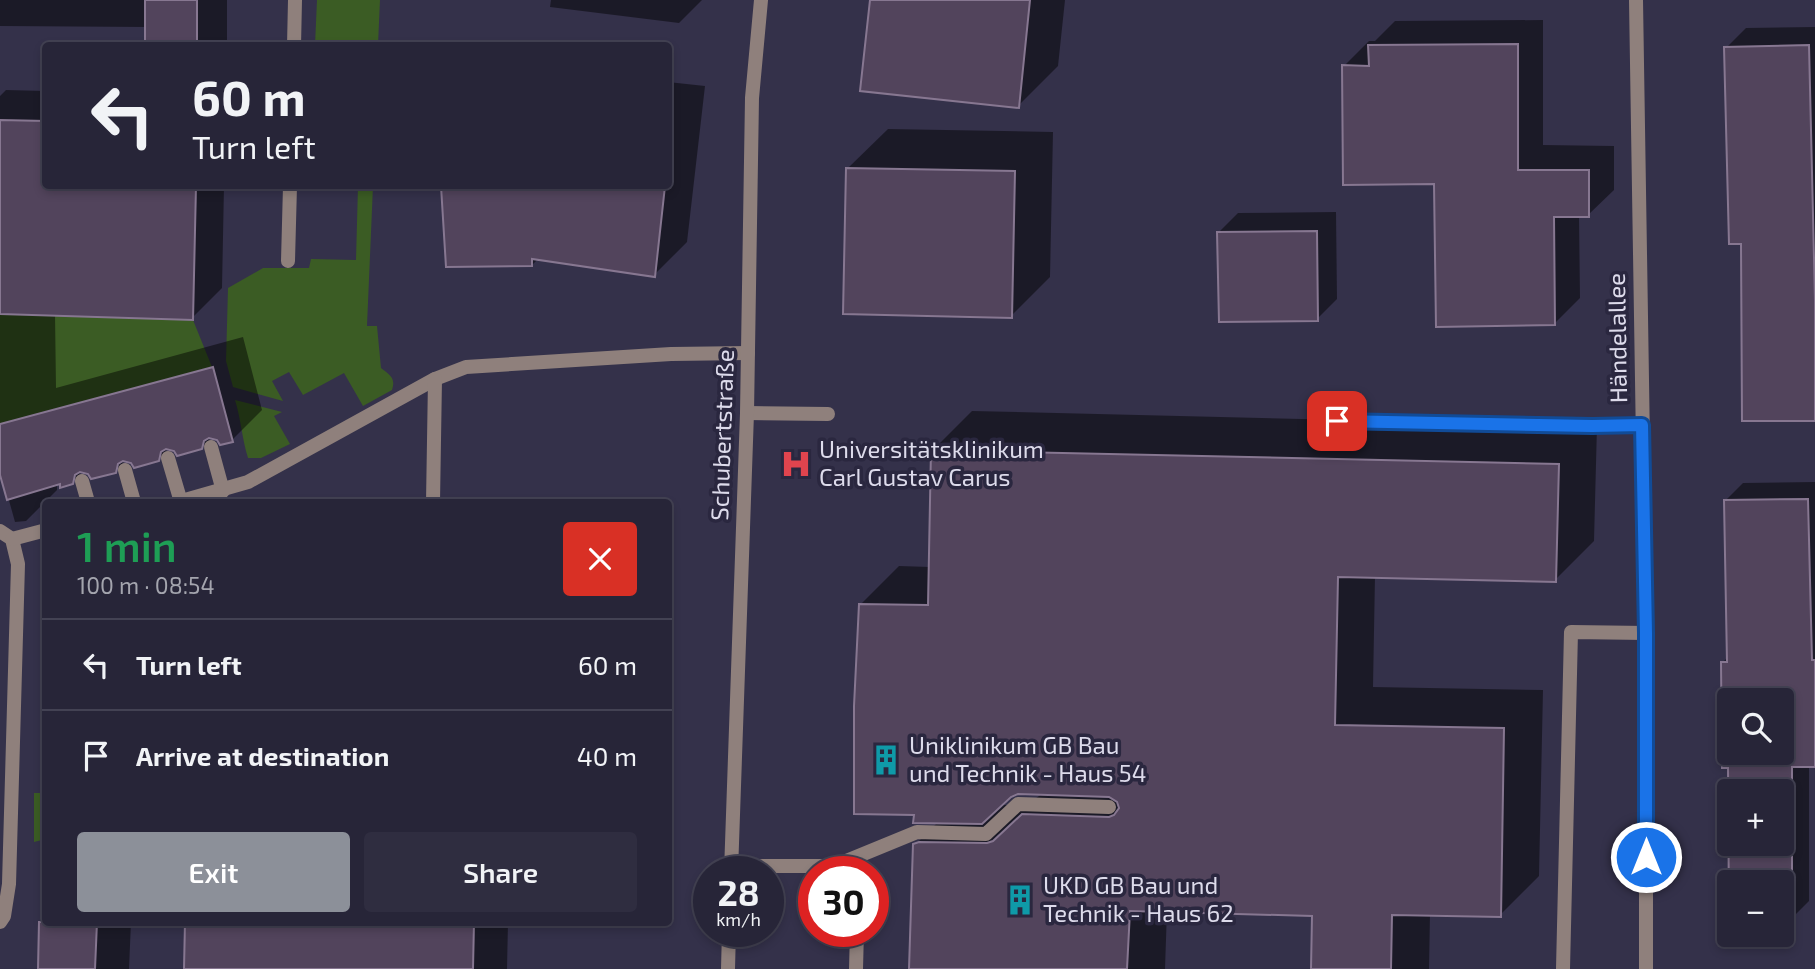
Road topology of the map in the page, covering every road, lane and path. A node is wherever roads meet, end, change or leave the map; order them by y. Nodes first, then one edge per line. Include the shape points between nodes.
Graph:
1 (295, 0) edge
2 (761, 0) edge
3 (1636, 0) edge
4 (294, 42) edge
5 (290, 189) edge
6 (288, 261) dead end
7 (748, 353) junction
8 (435, 379) junction
9 (747, 413) junction
10 (828, 414) dead end
11 (1337, 421) dead end
12 (1642, 425) junction
13 (211, 447) dead end
14 (168, 458) dead end
15 (125, 470) dead end
16 (82, 481) dead end
17 (223, 491) junction
18 (87, 499) edge
19 (133, 499) edge
20 (179, 499) edge
21 (192, 499) edge
22 (433, 499) edge
23 (42, 530) edge
24 (6, 535) edge
25 (1646, 633) junction
26 (1109, 807) dead end
27 (731, 856) edge
28 (866, 856) edge
29 (0, 922) edge
30 (729, 947) edge
31 (857, 947) edge
32 (728, 969) edge
33 (856, 969) edge
34 (1563, 969) edge
35 (1646, 969) edge

1 - 4 street
2 - 7 street, Schubertstraße via 752,98
3 - 12 street, Händelallee
5 - 6 street
7 - 8 street via 466,367
7 - 9 street, Schubertstraße
8 - 17 street via 248,482
8 - 22 street
9 - 10 street
9 - 27 street, Schubertstraße
11 - 12 street
12 - 25 street, Händelallee
13 - 17 street
14 - 20 street
15 - 19 street
16 - 18 street
17 - 21 street
23 - 24 street
24 - 29 street via 18,564 9,884
25 - 34 street via 1571,632
25 - 35 street, Händelallee
26 - 28 street via 1018,804 986,834 917,832
30 - 32 street
31 - 33 street

